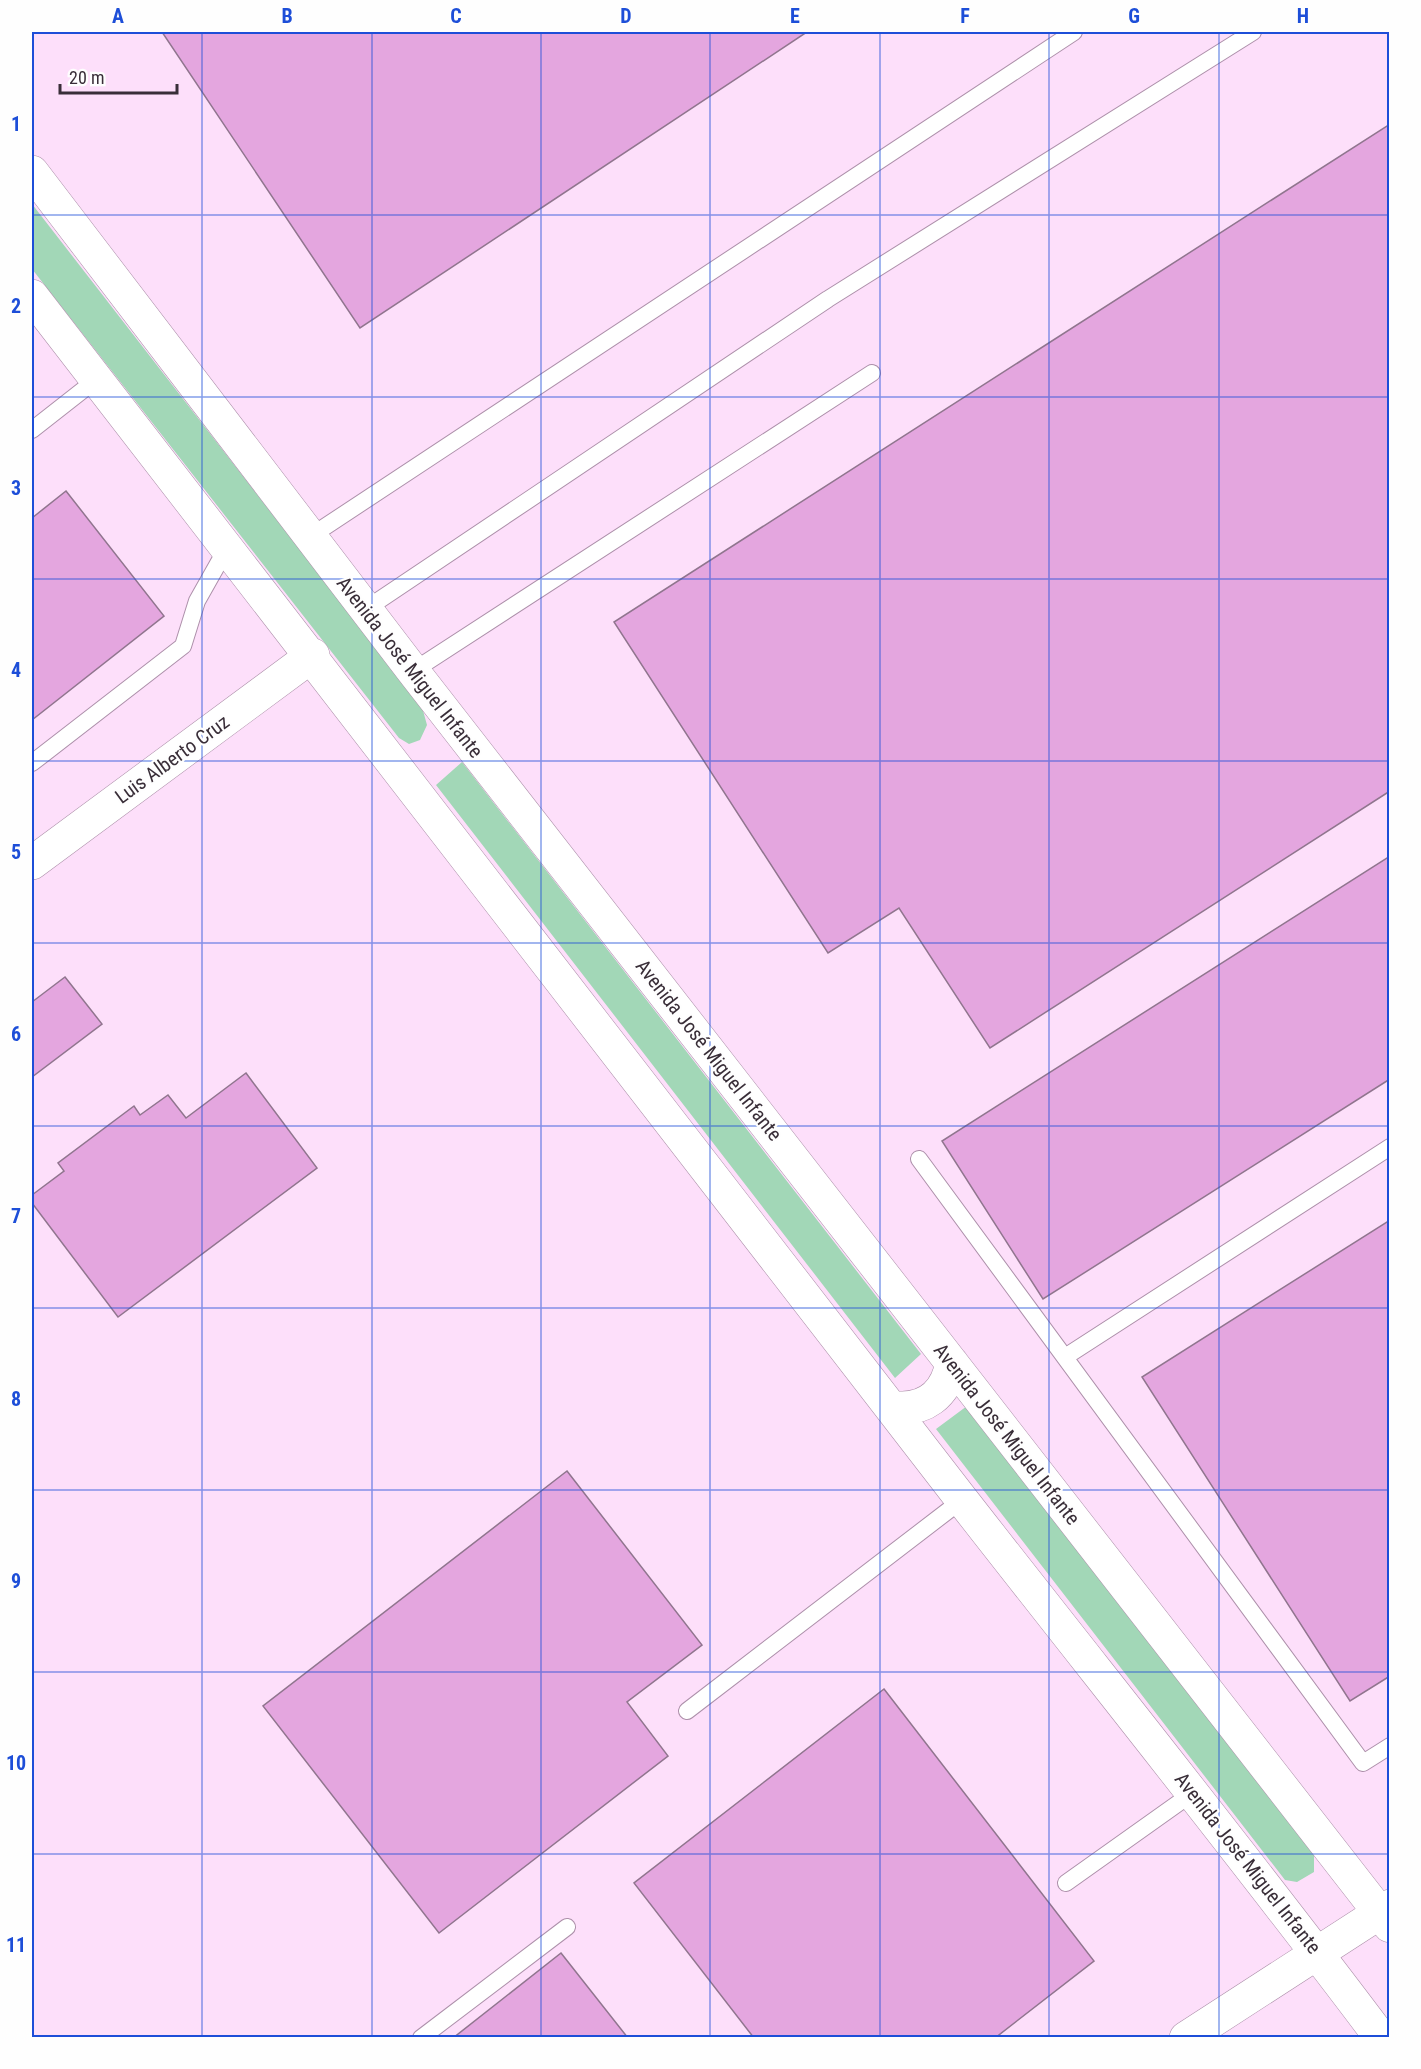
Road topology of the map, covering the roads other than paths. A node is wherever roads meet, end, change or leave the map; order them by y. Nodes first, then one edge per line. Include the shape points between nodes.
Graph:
1 (1074, 32) edge
2 (1253, 32) edge
3 (32, 172) edge
4 (32, 296) edge
5 (872, 373) dead end
6 (97, 379) junction
7 (32, 430) edge
8 (311, 537) junction
9 (228, 546) junction
10 (366, 609) junction
11 (313, 655) junction
12 (412, 670) junction
13 (32, 763) edge
14 (32, 863) edge
15 (1389, 1147) edge
16 (920, 1159) dead end
17 (1065, 1357) junction
18 (952, 1363) junction
19 (891, 1407) junction
20 (962, 1500) junction
21 (687, 1711) dead end
22 (1389, 1746) edge
23 (1194, 1792) junction
24 (1066, 1883) dead end
25 (1386, 1915) edge
26 (567, 1927) dead end
27 (1317, 1953) junction
28 (421, 2037) edge
29 (1186, 2037) edge
30 (1381, 2037) edge

1 - 8 lane
2 - 10 lane via 828,299
3 - 8 street, Avenida José Miguel Infante
4 - 6 street, Avenida José Miguel Infante
5 - 12 lane
6 - 7 lane
6 - 9 street, Avenida José Miguel Infante
8 - 10 street, Avenida José Miguel Infante
9 - 11 street, Avenida José Miguel Infante
9 - 13 lane via 197,601 183,646
10 - 12 street, Avenida José Miguel Infante
11 - 14 street, Luis Alberto Cruz
11 - 19 street, Avenida José Miguel Infante
12 - 18 street, Avenida José Miguel Infante
15 - 17 lane
16 - 17 lane
17 - 22 lane via 1363,1763
18 - 19 street via 942,1390 931,1400 905,1409
18 - 25 street, Avenida José Miguel Infante
19 - 20 street, Avenida José Miguel Infante
20 - 21 lane
20 - 23 street, Avenida José Miguel Infante
23 - 24 lane
23 - 27 street, Avenida José Miguel Infante
25 - 27 street
26 - 28 lane
27 - 29 street
27 - 30 street, Avenida José Miguel Infante

